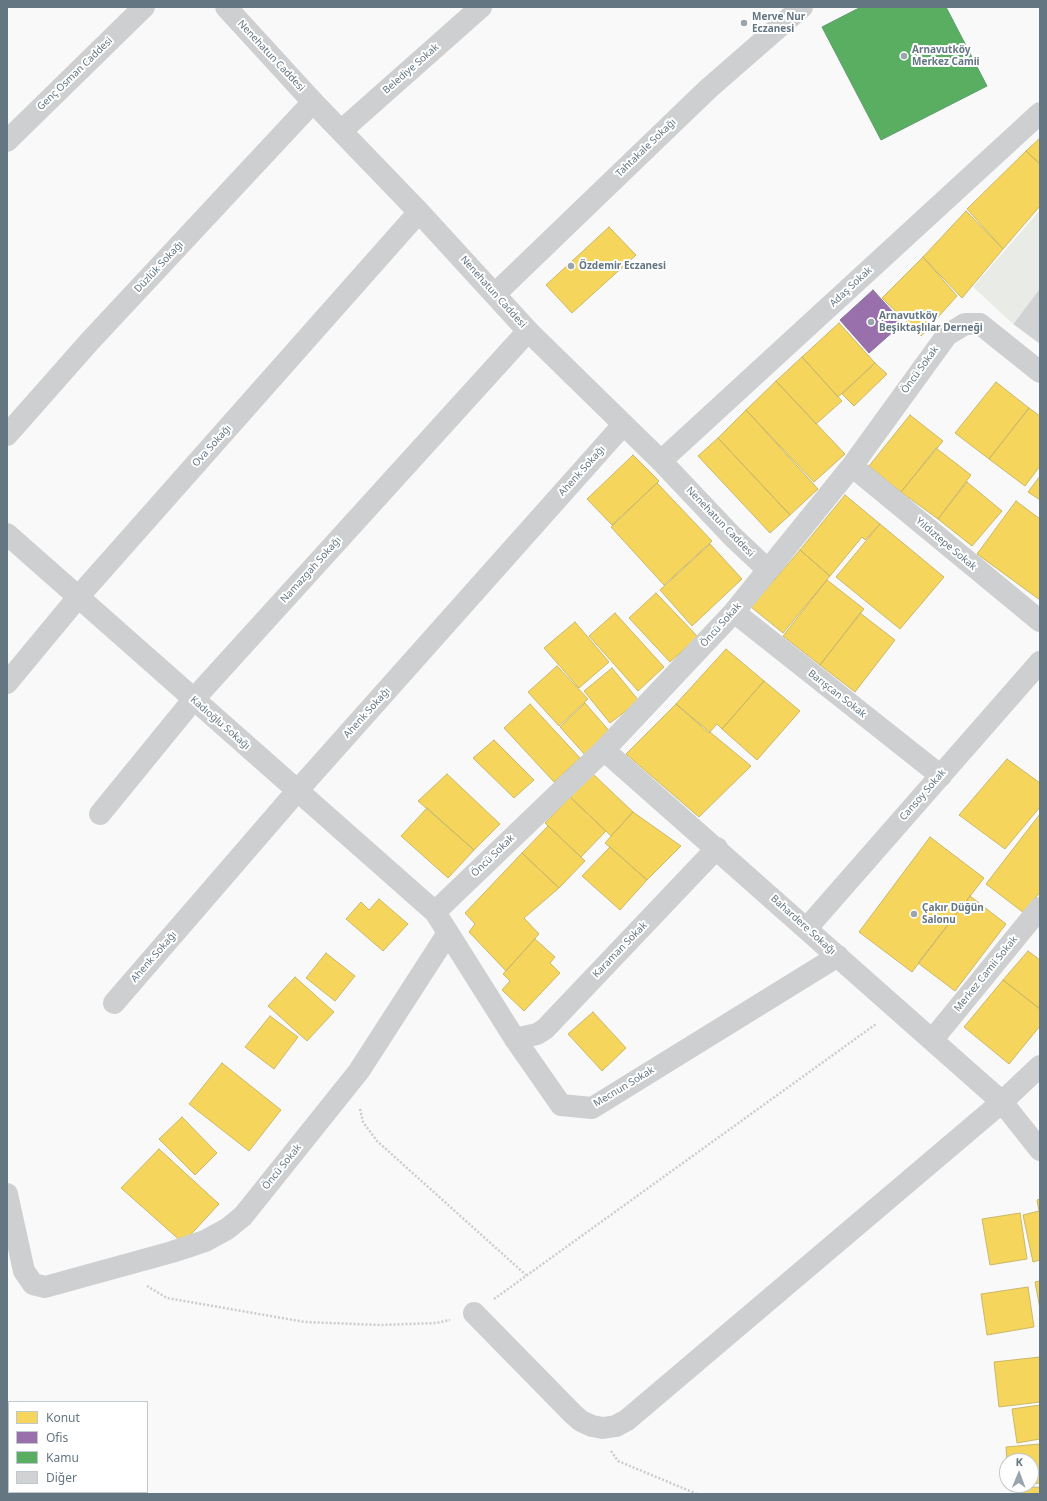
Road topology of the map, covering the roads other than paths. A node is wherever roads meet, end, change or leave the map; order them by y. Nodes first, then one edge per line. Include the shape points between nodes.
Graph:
1 (144, 7) edge
2 (226, 7) edge
3 (481, 7) edge
4 (789, 11) edge
5 (313, 102) junction
6 (1040, 113) edge
7 (341, 131) junction
8 (7, 139) edge
9 (419, 212) junction
10 (495, 294) junction
11 (528, 331) junction
12 (1040, 372) edge
13 (623, 425) junction
14 (7, 435) edge
15 (661, 461) junction
16 (852, 466) junction
17 (7, 534) edge
18 (767, 569) junction
19 (79, 596) junction
20 (734, 612) junction
21 (1040, 621) edge
22 (1040, 662) edge
23 (7, 684) edge
24 (193, 700) junction
25 (604, 750) junction
26 (941, 776) junction
27 (298, 790) junction
28 (100, 814) dead end
29 (717, 848) junction
30 (1040, 908) edge
31 (435, 912) junction
32 (807, 928) junction
33 (448, 933) junction
34 (838, 956) junction
35 (114, 1003) dead end
36 (515, 1039) junction
37 (933, 1039) junction
38 (1040, 1066) edge
39 (1002, 1102) junction
40 (1040, 1150) edge
41 (7, 1194) edge
42 (474, 1313) road end

1 - 8 street, Genç Osman Caddesi
2 - 5 street, Nenehatun Caddesi
3 - 7 street, Belediye Sokak
4 - 10 street, Tahtakale Sokağı
5 - 7 street, Nenehatun Caddesi
5 - 14 street, Düzlük Sokağı via 95,336
6 - 15 street, Adaş Sokak
7 - 9 street, Nenehatun Caddesi
9 - 10 street, Nenehatun Caddesi
9 - 19 street, Ova Sokağı
10 - 11 street, Nenehatun Caddesi
11 - 13 street, Nenehatun Caddesi
11 - 24 street, Namazgah Sokağı
12 - 16 street, Öncü Sokak via 980,324 965,324 947,335 933,352
13 - 15 street, Nenehatun Caddesi
13 - 27 street, Ahenk Sokağı
15 - 18 street, Nenehatun Caddesi
16 - 18 street, Öncü Sokak
16 - 21 street, Yıldıztepe Sokak
17 - 19 street, Kadıoğlu Sokağı
18 - 20 street, Öncü Sokak
19 - 23 street, Ova Sokağı
19 - 24 street, Kadıoğlu Sokağı
20 - 25 street, Öncü Sokak
20 - 26 street, Barışcan Sokak
22 - 26 street, Cansoy Sokak
24 - 27 street, Kadıoğlu Sokağı
24 - 28 street, Namazgah Sokağı
25 - 29 street, Bahardere Sokağı
25 - 31 street, Öncü Sokak
26 - 32 street, Cansoy Sokak
27 - 31 street, Kadıoğlu Sokağı
27 - 35 street, Ahenk Sokağı
29 - 32 street, Bahardere Sokağı
29 - 36 street, Karaman Sokak via 545,1029 537,1034
30 - 37 street, Merkez Camii Sokak
31 - 33 street, Mecnun Sokak
32 - 34 street, Bahardere Sokağı
33 - 36 street, Mecnun Sokak
33 - 41 street, Öncü Sokak via 359,1071 243,1216 227,1229 204,1241 45,1287 33,1284 24,1271
34 - 36 street, Mecnun Sokak via 592,1108 561,1105
34 - 37 street, Bahardere Sokağı
37 - 39 street, Bahardere Sokağı
38 - 39 street
39 - 40 street, Bahardere Sokağı
39 - 42 street via 627,1420 616,1426 592,1426 573,1414

